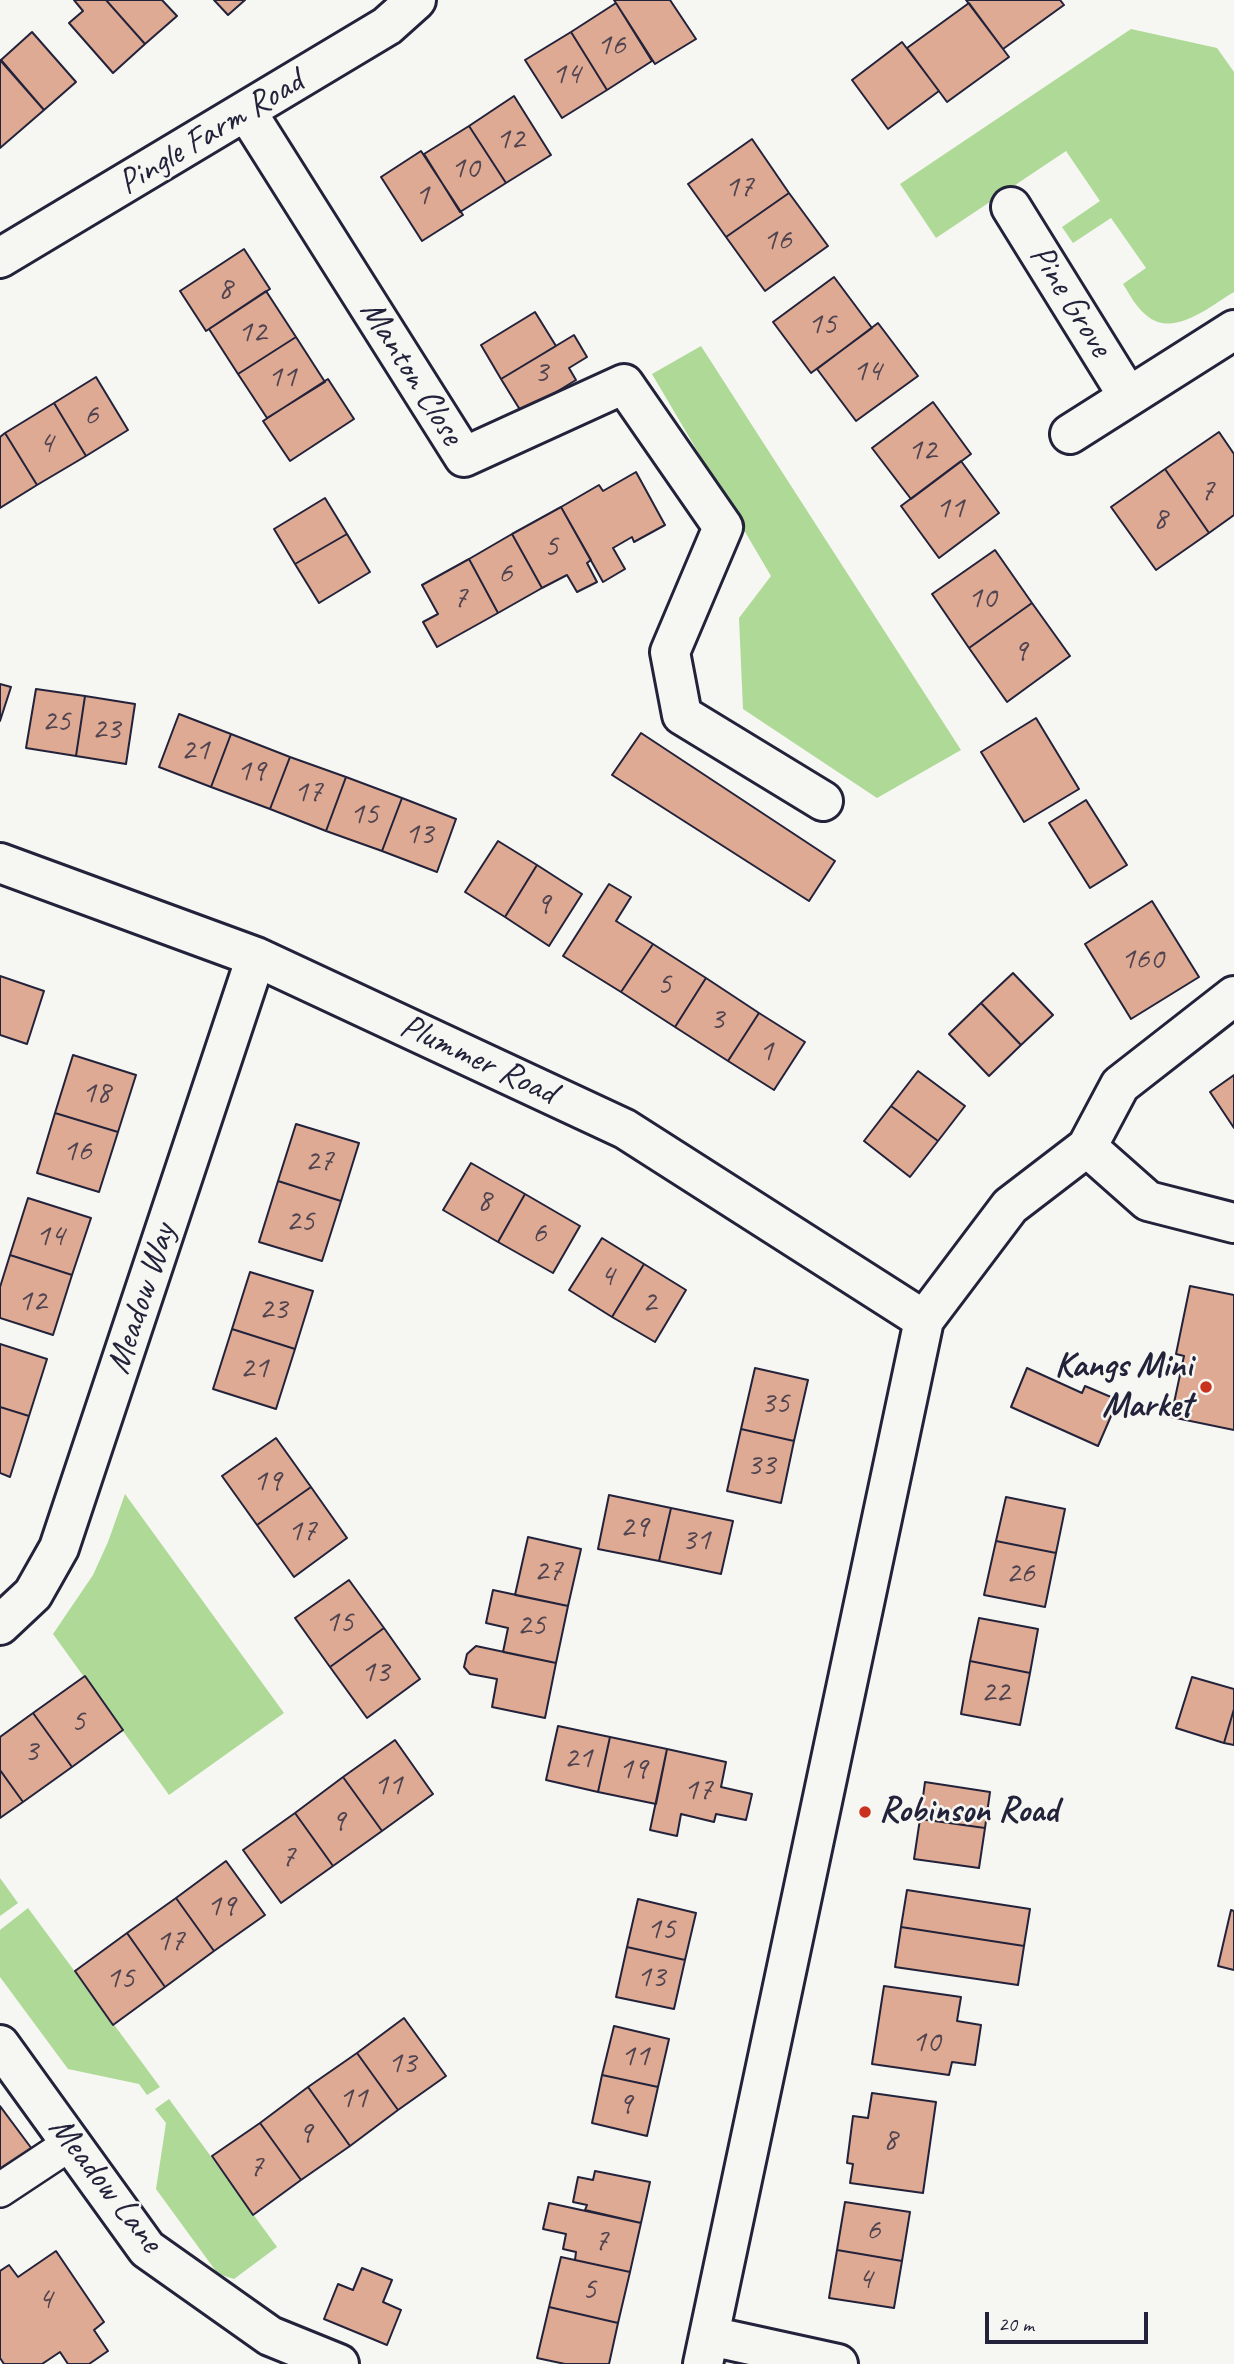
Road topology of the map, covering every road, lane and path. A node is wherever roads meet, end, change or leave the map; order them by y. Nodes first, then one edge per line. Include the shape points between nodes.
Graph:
1 (416, 0) edge
2 (246, 111) junction
3 (1012, 207) dead end
4 (0, 258) edge
5 (1234, 330) edge
6 (1128, 396) junction
7 (1070, 434) dead end
8 (823, 801) dead end
9 (0, 863) edge
10 (256, 957) junction
11 (1234, 996) edge
12 (1087, 1147) junction
13 (1234, 1223) edge
14 (924, 1320) junction
15 (0, 1625) edge
16 (0, 2045) edge
17 (71, 2143) junction
18 (0, 2190) edge
19 (706, 2350) edge
20 (338, 2364) edge
21 (838, 2364) edge

1 - 2 street, Pingle Farm Road via 387,26
2 - 4 street, Pingle Farm Road
2 - 8 street, Manton Close via 464,457 624,384 723,527 670,652 682,715
3 - 6 street, Pine Grove
5 - 6 street, Pine Grove
6 - 7 street, Pine Grove
9 - 10 street, Plummer Road
10 - 14 street, Plummer Road via 625,1129
10 - 15 street, Meadow Way via 59,1548 33,1594
11 - 12 street via 1120,1085
12 - 13 street via 1147,1200
12 - 14 street via 1010,1206
14 - 19 street
16 - 17 street, Meadow Lane
17 - 18 lane
17 - 20 street, Meadow Lane via 147,2249 270,2336
19 - 21 street

